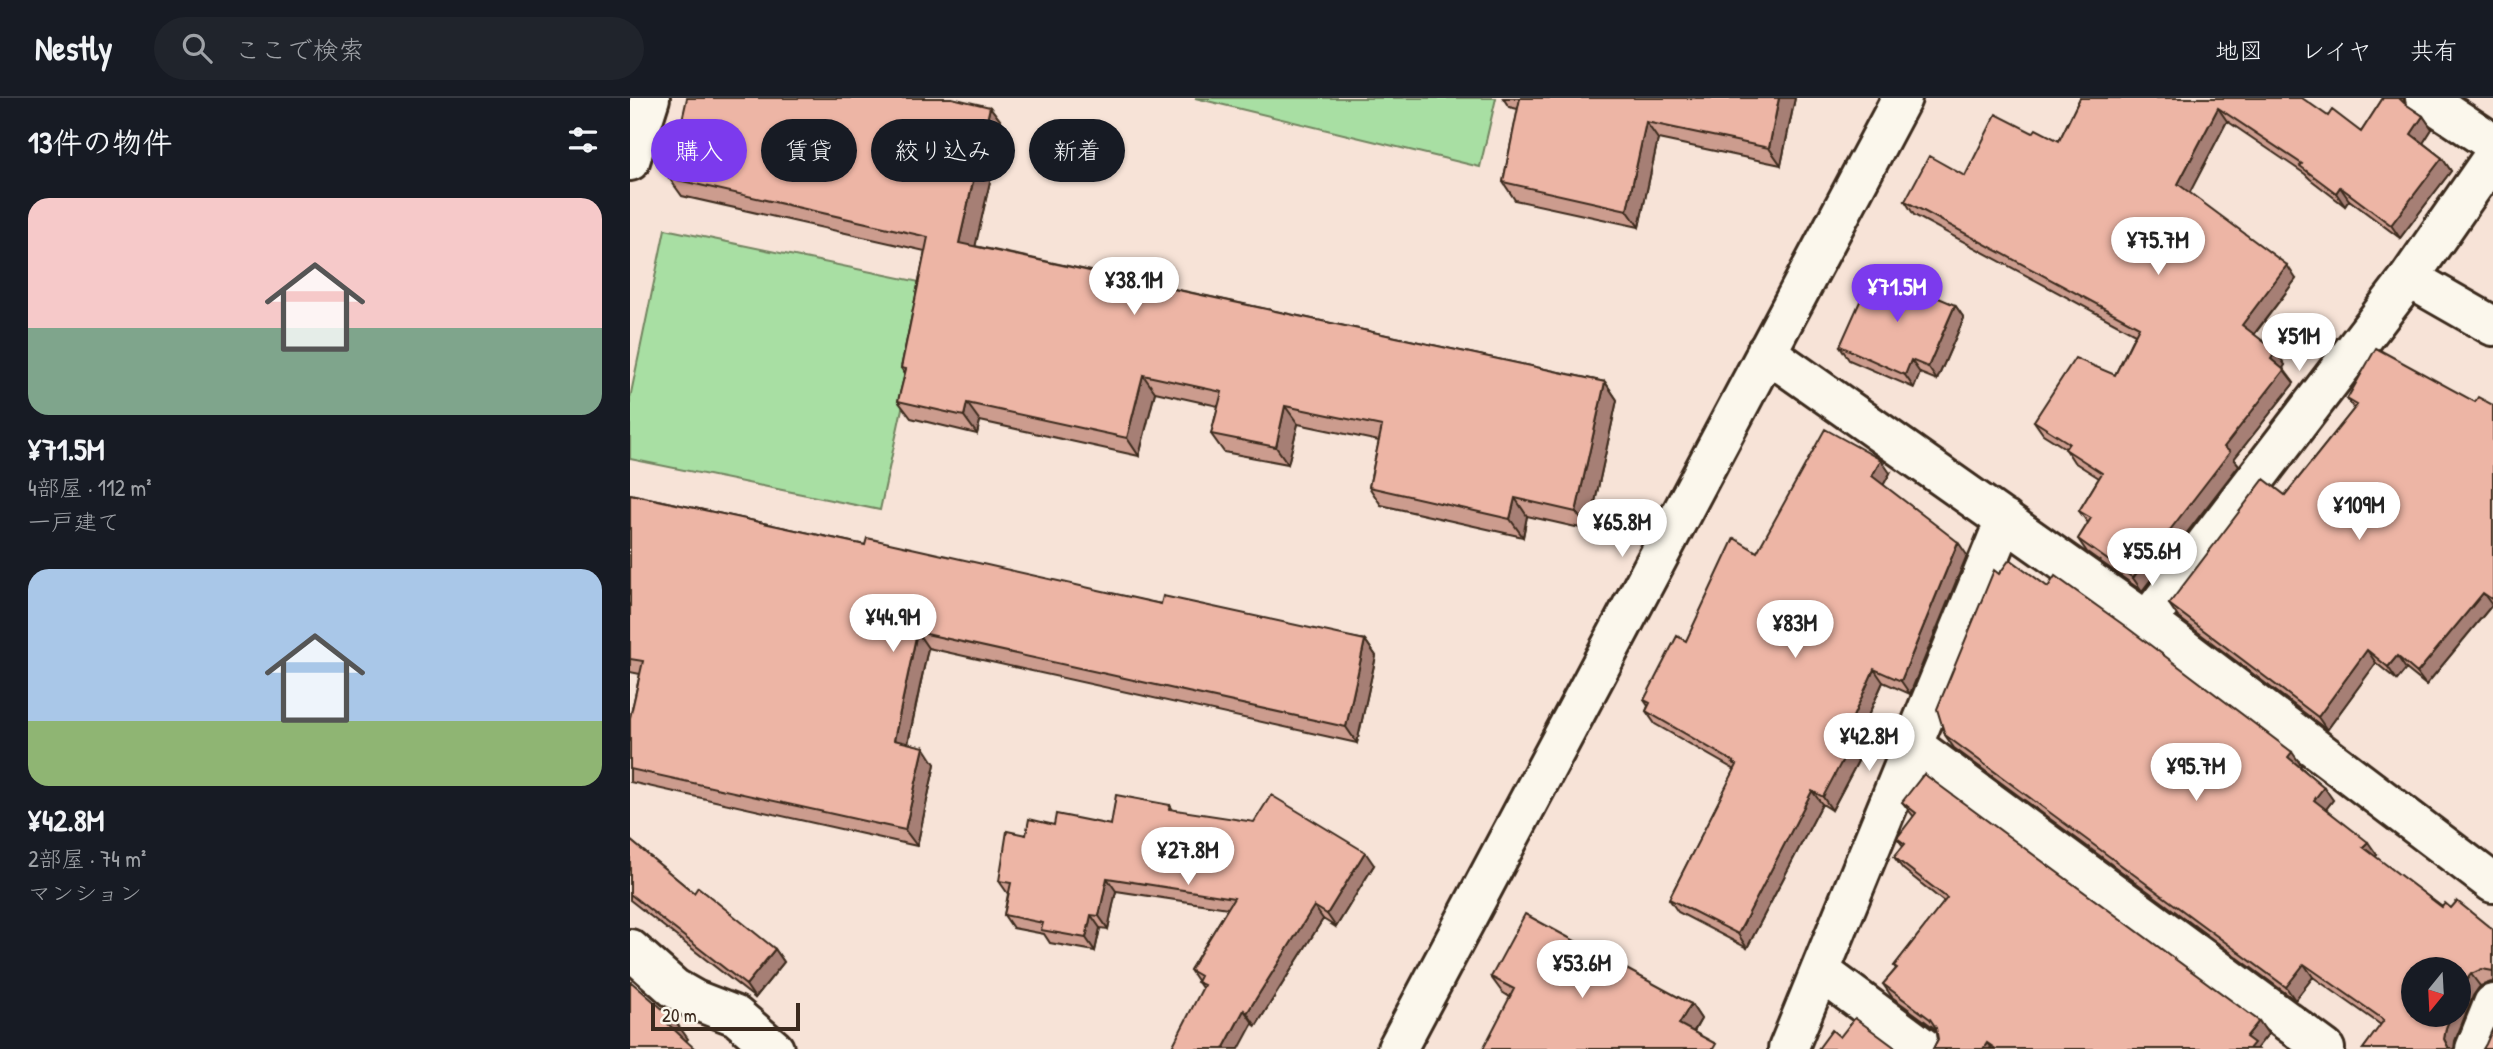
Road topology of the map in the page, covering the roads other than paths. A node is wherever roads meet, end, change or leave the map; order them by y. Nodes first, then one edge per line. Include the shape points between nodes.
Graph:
1 (650, 98) edge
2 (1902, 98) edge
3 (2425, 98) edge
4 (2493, 143) edge
5 (2493, 157) edge
6 (630, 161) edge
7 (2409, 278) junction
8 (2493, 327) edge
9 (1766, 352) junction
10 (2005, 520) junction
11 (2147, 621) junction
12 (1913, 745) junction
13 (2488, 868) edge
14 (630, 948) edge
15 (1820, 971) junction
16 (2493, 1004) edge
17 (774, 1049) edge
18 (1397, 1049) edge
19 (1788, 1049) edge
20 (1925, 1049) edge
21 (2325, 1049) edge
22 (2474, 1049) edge

1 - 6 street
2 - 9 street
3 - 4 street
5 - 7 street
7 - 8 street
7 - 11 street
9 - 10 street
9 - 18 street
10 - 11 street
10 - 12 street
11 - 13 street
12 - 15 street
12 - 21 street
14 - 17 street via 674,988 736,1016
15 - 19 street
15 - 20 street
16 - 22 street

